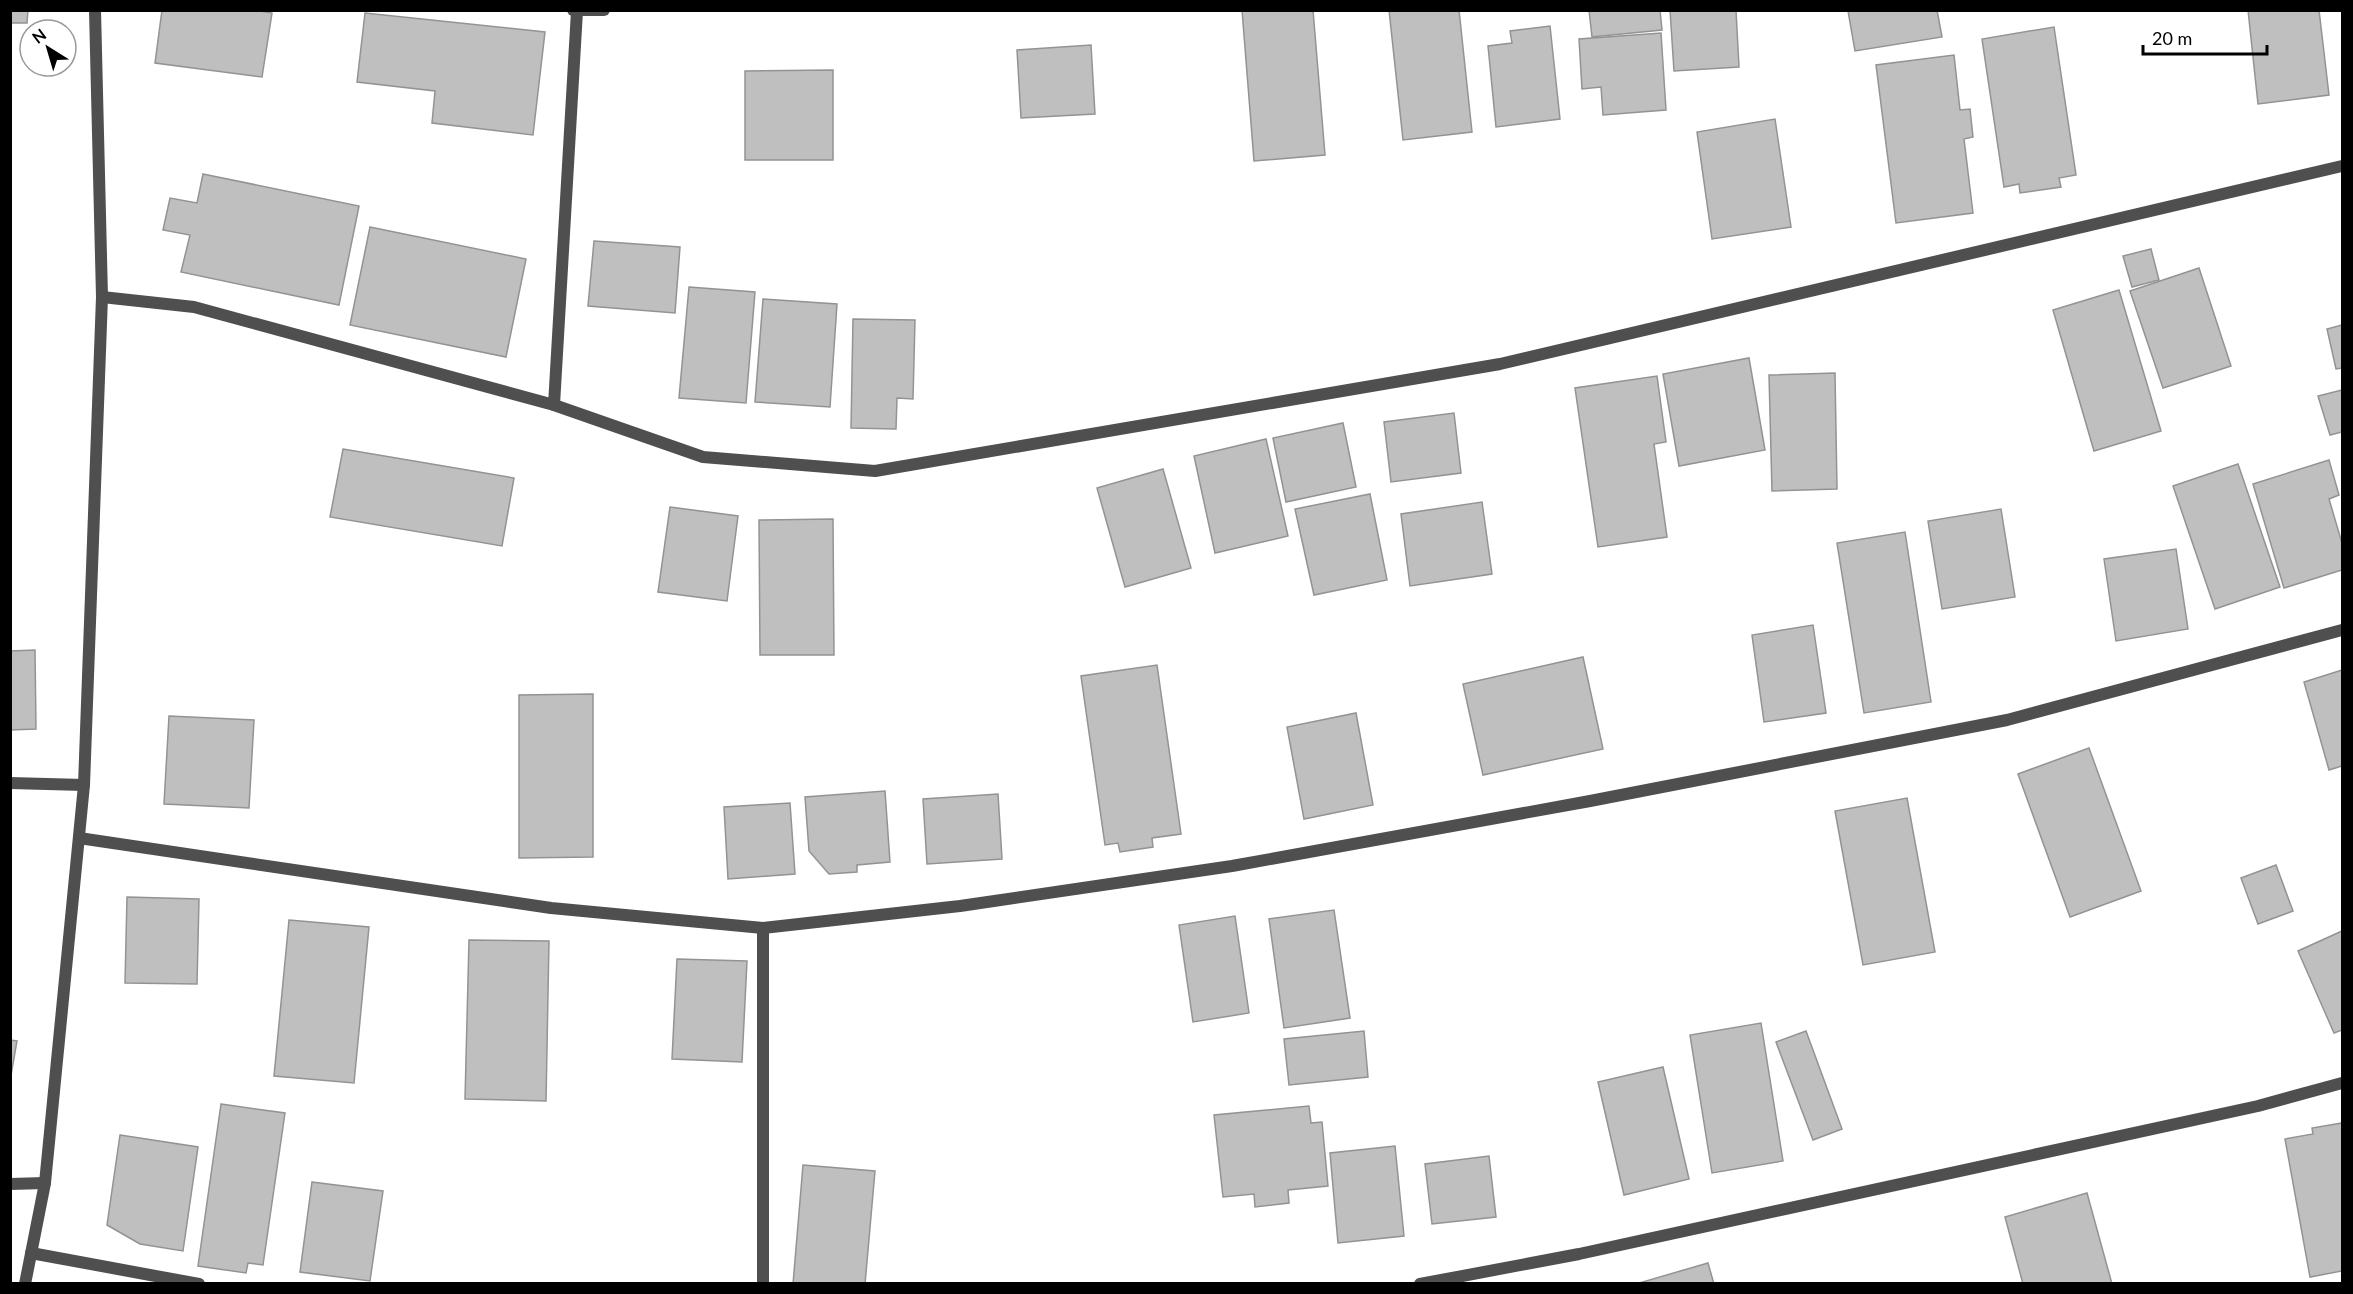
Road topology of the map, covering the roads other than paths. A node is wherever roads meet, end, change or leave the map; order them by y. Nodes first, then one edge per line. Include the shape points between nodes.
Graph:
1 (95, 10) edge
2 (573, 10) edge
3 (604, 10) edge
4 (577, 11) edge
5 (2343, 166) edge
6 (102, 297) junction
7 (554, 405) junction
8 (2343, 630) edge
9 (10, 783) edge
10 (84, 784) junction
11 (79, 838) junction
12 (763, 928) junction
13 (2343, 1083) edge
14 (45, 1183) junction
15 (10, 1184) edge
16 (32, 1253) junction
17 (26, 1284) edge
18 (199, 1284) edge
19 (763, 1284) edge
20 (1420, 1284) edge

1 - 6 street
2 - 4 street
3 - 4 street
4 - 7 street
5 - 7 street via 1500,364 875,471 703,457
6 - 7 street via 194,307
6 - 10 street
8 - 12 street via 2007,720 1590,801 1220,868 960,906
9 - 10 street
10 - 11 street
11 - 12 street via 551,908
11 - 14 street
12 - 19 street
13 - 20 street via 2258,1106 1579,1254
14 - 15 street
14 - 16 street
16 - 17 street
16 - 18 street

